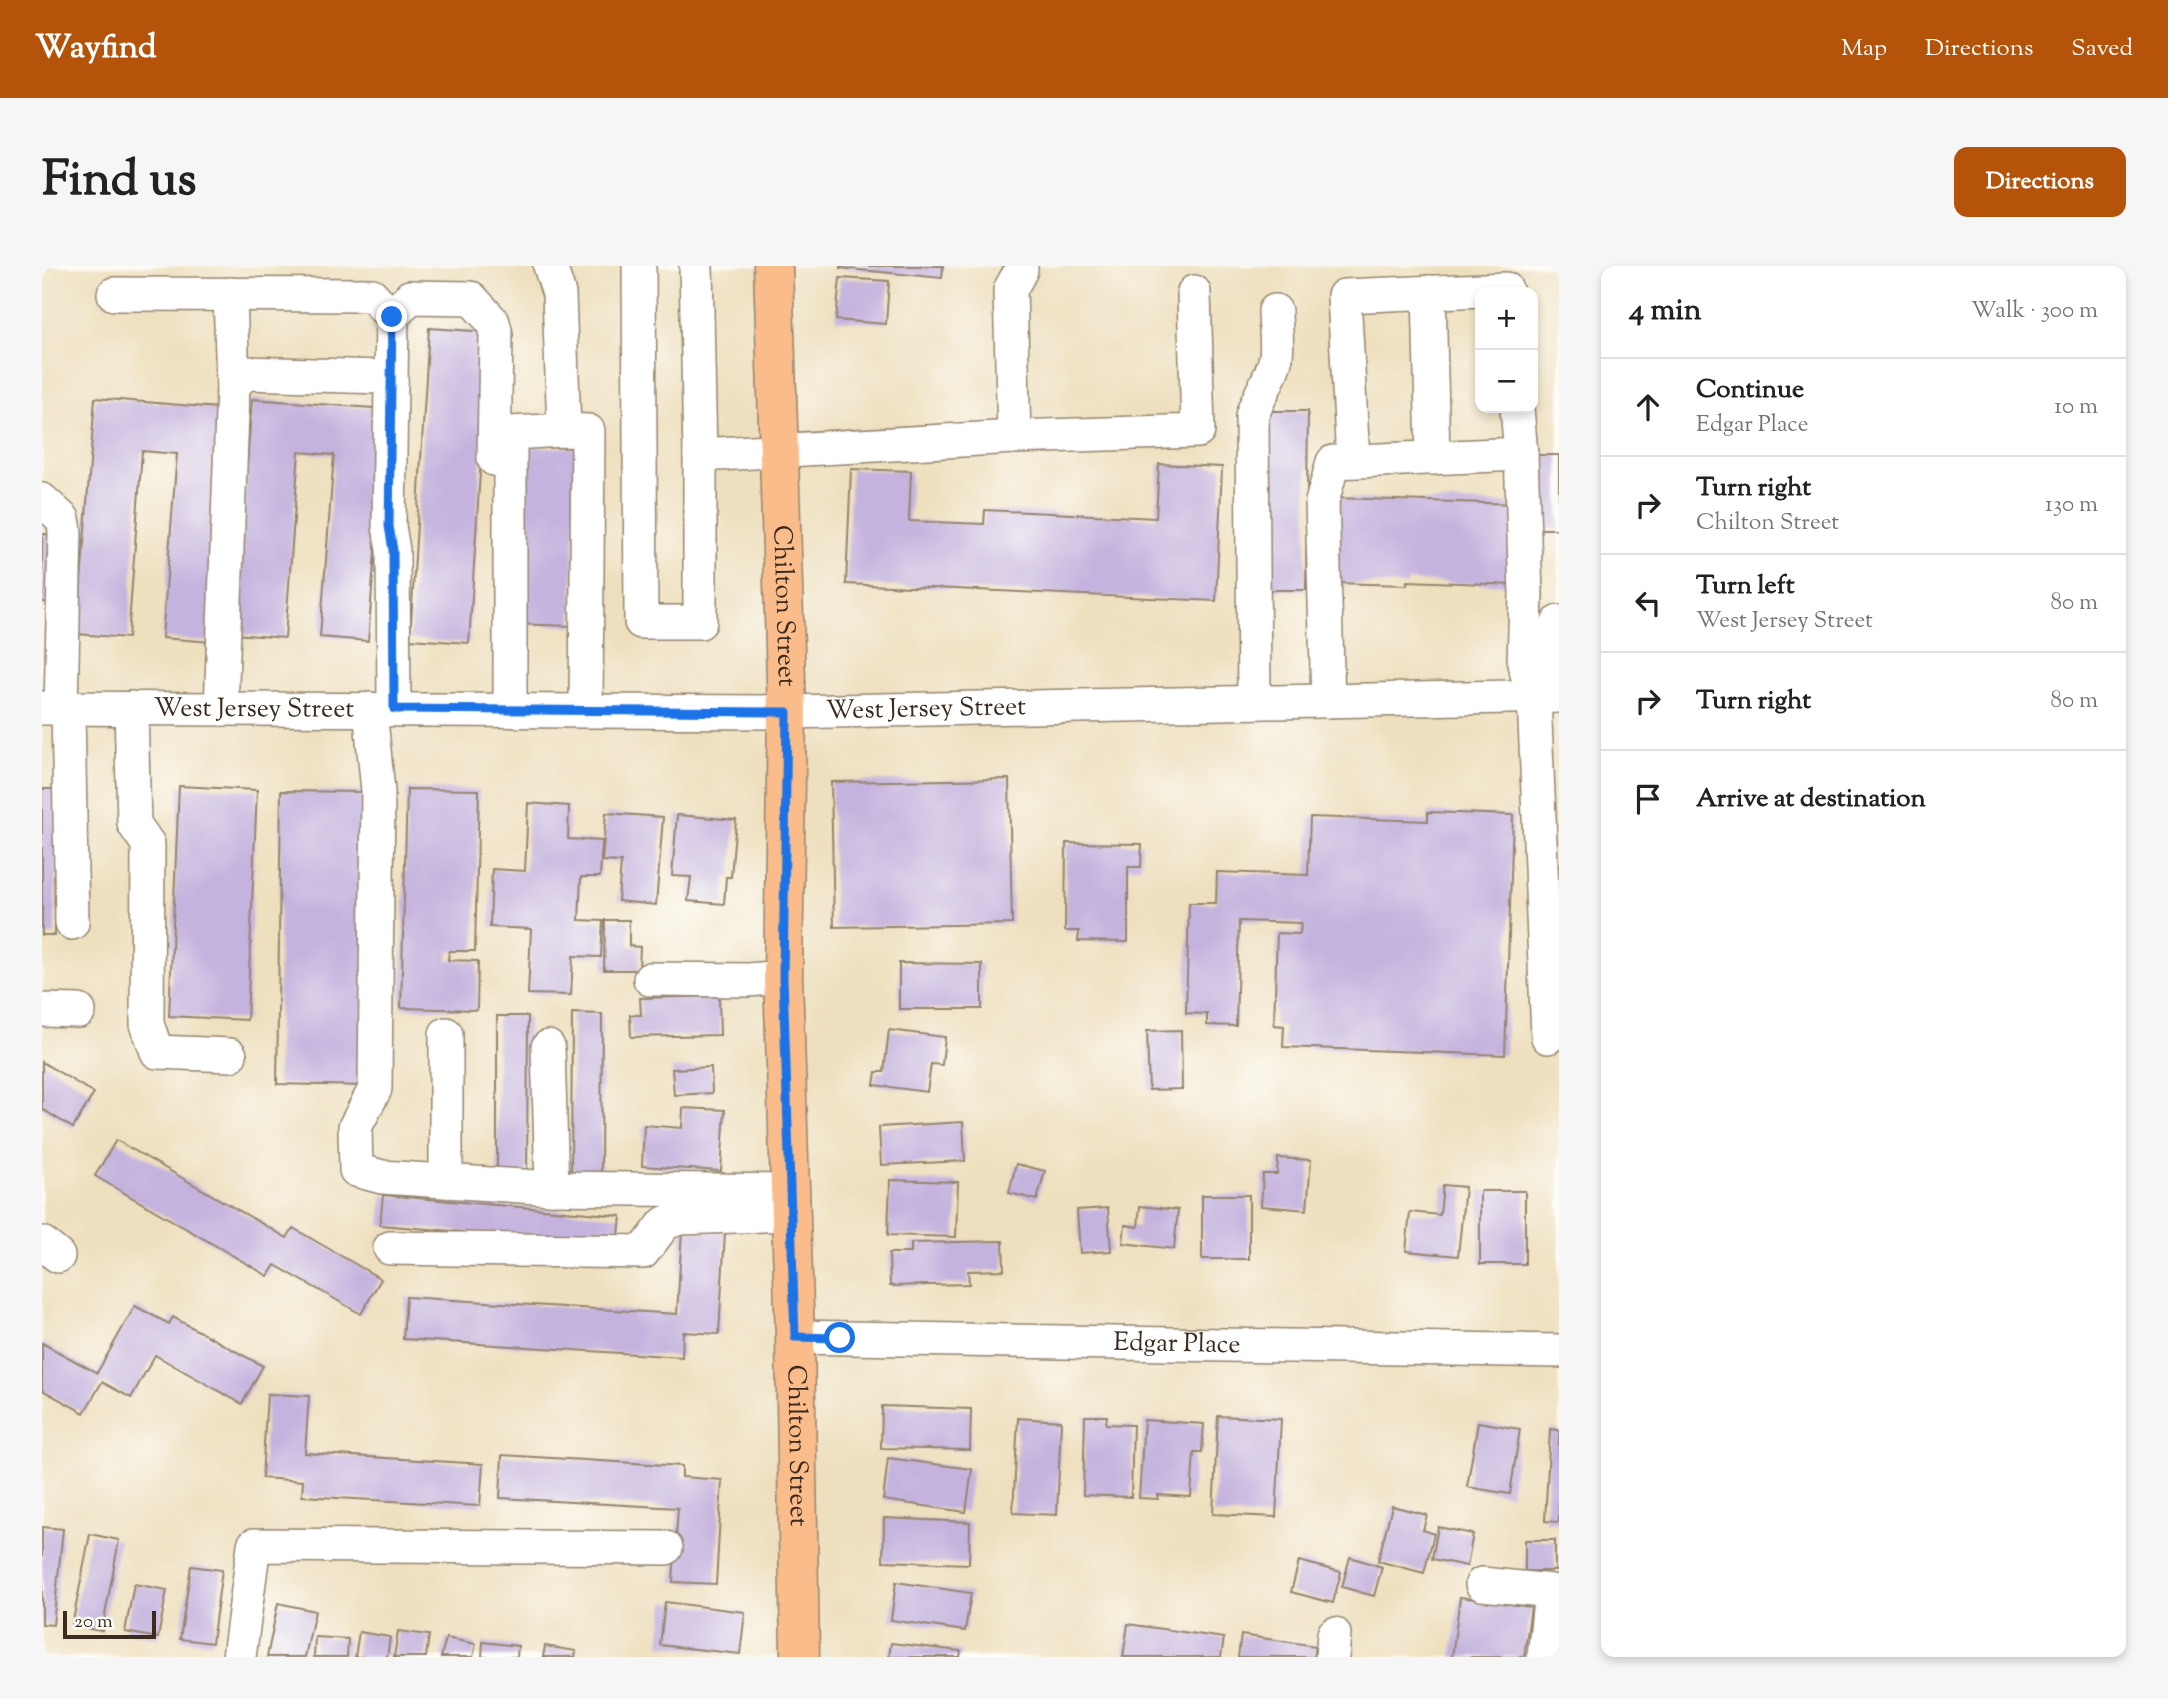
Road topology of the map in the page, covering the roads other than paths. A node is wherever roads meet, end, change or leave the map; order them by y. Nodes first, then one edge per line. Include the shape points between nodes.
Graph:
1 (550, 266) edge
2 (639, 266) edge
3 (696, 266) edge
4 (774, 266) edge
5 (1021, 266) edge
6 (1475, 290) edge
7 (1194, 292) dead end
8 (1429, 292) junction
9 (114, 294) dead end
10 (230, 295) junction
11 (382, 306) junction
12 (1275, 311) dead end
13 (391, 383) junction
14 (233, 386) junction
15 (1517, 413) edge
16 (564, 430) junction
17 (1014, 437) junction
18 (779, 450) junction
19 (1521, 454) junction
20 (700, 455) junction
21 (1433, 458) junction
22 (1353, 461) junction
23 (42, 500) edge
24 (1559, 622) edge
25 (1549, 696) edge
26 (1328, 701) junction
27 (1254, 702) junction
28 (57, 708) edge
29 (131, 708) junction
30 (221, 709) junction
31 (382, 709) junction
32 (499, 710) junction
33 (586, 710) junction
34 (787, 712) junction
35 (72, 923) dead end
36 (783, 977) junction
37 (650, 979) dead end
38 (42, 1010) edge
39 (79, 1011) dead end
40 (446, 1034) dead end
41 (1548, 1037) dead end
42 (548, 1047) dead end
43 (230, 1055) dead end
44 (446, 1181) junction
45 (552, 1188) junction
46 (789, 1202) junction
47 (390, 1248) dead end
48 (795, 1337) junction
49 (1559, 1351) edge
50 (666, 1548) dead end
51 (1482, 1584) dead end
52 (239, 1657) edge
53 (800, 1657) edge
54 (1544, 1657) edge

1 - 16 street via 559,294
2 - 20 street via 642,622 700,622
3 - 20 street
4 - 18 main road, Chilton Street
5 - 17 street via 1010,290
6 - 8 street
7 - 17 street via 1198,431
8 - 21 street
8 - 22 street via 1344,296
9 - 10 street
10 - 11 street
10 - 14 street
11 - 13 street
11 - 32 street via 410,297 471,298 493,322
12 - 27 street via 1276,356 1252,416
13 - 14 street via 382,377 245,373
13 - 31 street via 389,526 393,550
14 - 30 street
15 - 19 street
16 - 32 street via 510,433
16 - 33 street via 588,431
17 - 18 street
18 - 20 street
18 - 34 main road, Chilton Street
19 - 21 street
19 - 25 street via 1524,664
21 - 22 street
22 - 26 street via 1334,462 1322,502
23 - 28 street via 64,519 65,531
24 - 25 street via 1552,632
25 - 26 street, West Jersey Street
25 - 41 street
26 - 27 street, West Jersey Street
27 - 34 street, West Jersey Street
28 - 29 street, West Jersey Street
28 - 35 street
29 - 30 street, West Jersey Street
29 - 43 street via 134,824 148,844 148,1024 157,1052
30 - 31 street, West Jersey Street
31 - 32 street, West Jersey Street
31 - 44 street via 375,1089 355,1127 356,1170 382,1177
32 - 33 street, West Jersey Street
33 - 34 street, West Jersey Street
34 - 36 main road, Chilton Street
36 - 37 street
36 - 46 main road, Chilton Street
38 - 39 street
40 - 44 street
42 - 45 street
44 - 45 street
45 - 46 street
46 - 47 street via 665,1223 643,1252
46 - 48 main road, Chilton Street
48 - 49 street, Edgar Place
48 - 53 main road, Chilton Street
50 - 52 street via 254,1545
51 - 54 street via 1551,1591

